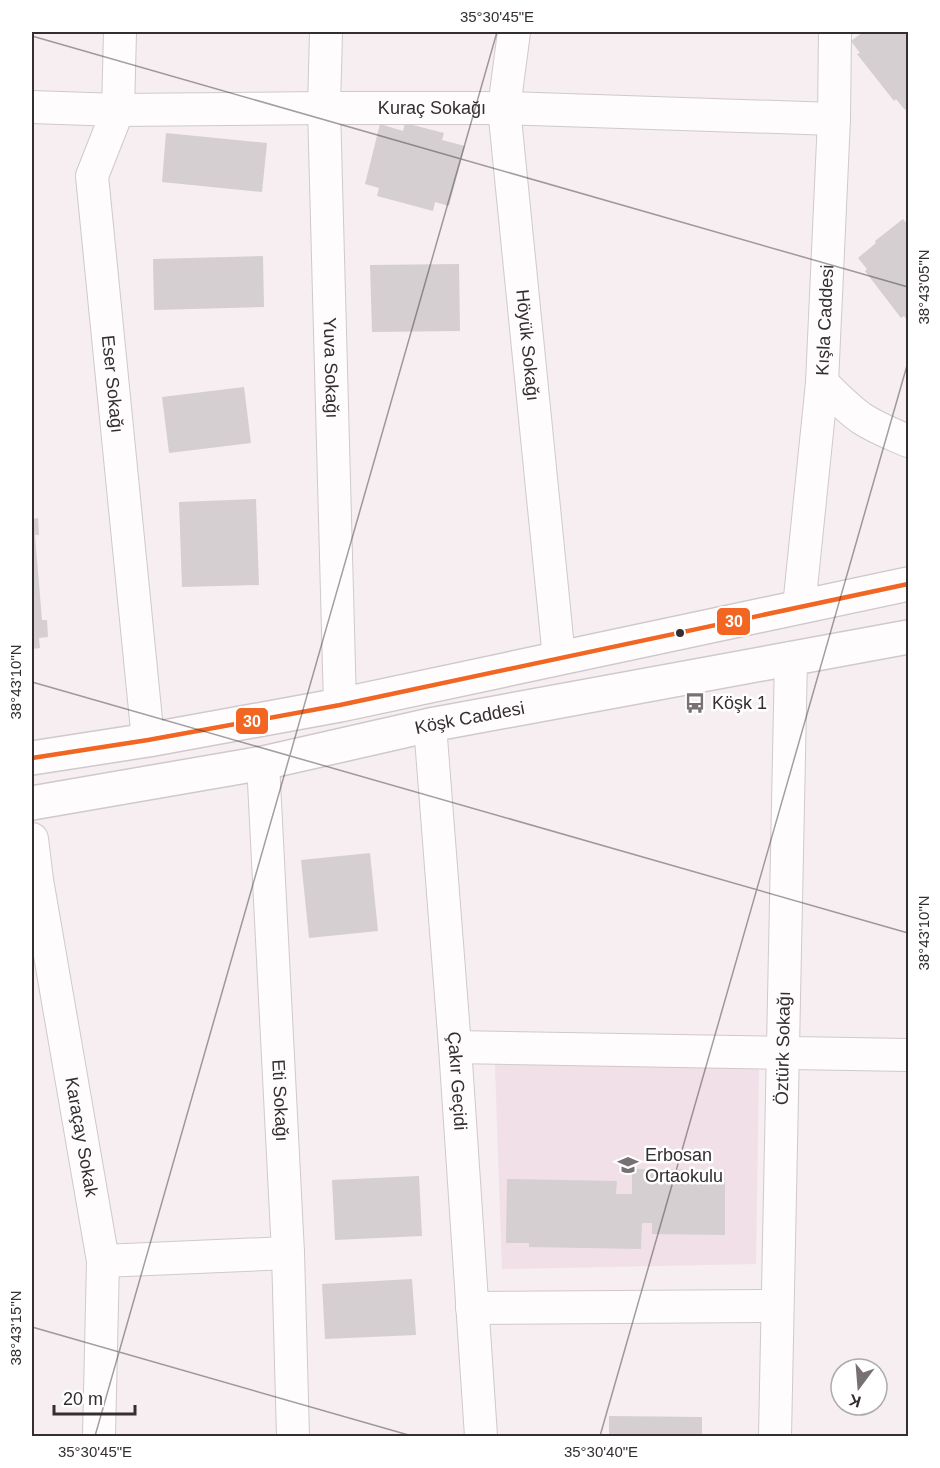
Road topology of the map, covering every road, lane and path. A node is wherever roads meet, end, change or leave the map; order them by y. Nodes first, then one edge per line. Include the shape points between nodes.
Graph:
1 (120, 32) edge
2 (326, 32) edge
3 (514, 32) edge
4 (835, 32) edge
5 (32, 107) edge
6 (324, 108) junction
7 (504, 108) junction
8 (118, 110) junction
9 (834, 119) junction
10 (822, 383) junction
11 (909, 441) edge
12 (909, 584) edge
13 (799, 608) junction
14 (909, 636) edge
15 (559, 658) junction
16 (791, 658) junction
17 (340, 705) junction
18 (430, 725) junction
19 (148, 740) junction
20 (32, 758) edge
21 (263, 764) junction
22 (32, 803) edge
23 (32, 839) edge
24 (34, 880) edge
25 (455, 1047) junction
26 (783, 1053) junction
27 (909, 1055) edge
28 (288, 1253) junction
29 (103, 1261) junction
30 (777, 1306) junction
31 (472, 1308) junction
32 (99, 1437) edge
33 (293, 1437) edge
34 (481, 1437) edge
35 (775, 1437) edge

1 - 8 street, Eser Sokağı
2 - 6 street, Yuva Sokağı
3 - 7 street, Höyük Sokağı
4 - 9 street, Kışla Caddesi
5 - 8 street, Kuraç Sokağı
6 - 7 street, Kuraç Sokağı
6 - 8 street, Kuraç Sokağı
6 - 17 street, Yuva Sokağı
7 - 9 street, Kuraç Sokağı
7 - 15 street, Höyük Sokağı
8 - 19 street, Eser Sokağı via 92,176
9 - 10 street, Kışla Caddesi
10 - 11 street via 862,418
10 - 13 street, Kışla Caddesi
12 - 13 street
13 - 15 street
14 - 16 street, Köşk Caddesi
15 - 17 street
16 - 18 street, Köşk Caddesi
16 - 26 street, Öztürk Sokağı
17 - 19 street
18 - 21 street, Köşk Caddesi
18 - 25 street, Çakır Geçidi
19 - 20 street
21 - 22 street, Köşk Caddesi
21 - 28 street, Eti Sokağı
23 - 24 street, Karaçay Sokak
24 - 29 street, Karaçay Sokak
25 - 26 street
25 - 31 street, Çakır Geçidi
26 - 27 street
26 - 30 street, Öztürk Sokağı
28 - 29 street
28 - 33 street, Eti Sokağı
29 - 32 street, Karaçay Sokak
30 - 31 street
30 - 35 street, Öztürk Sokağı
31 - 34 street, Çakır Geçidi

